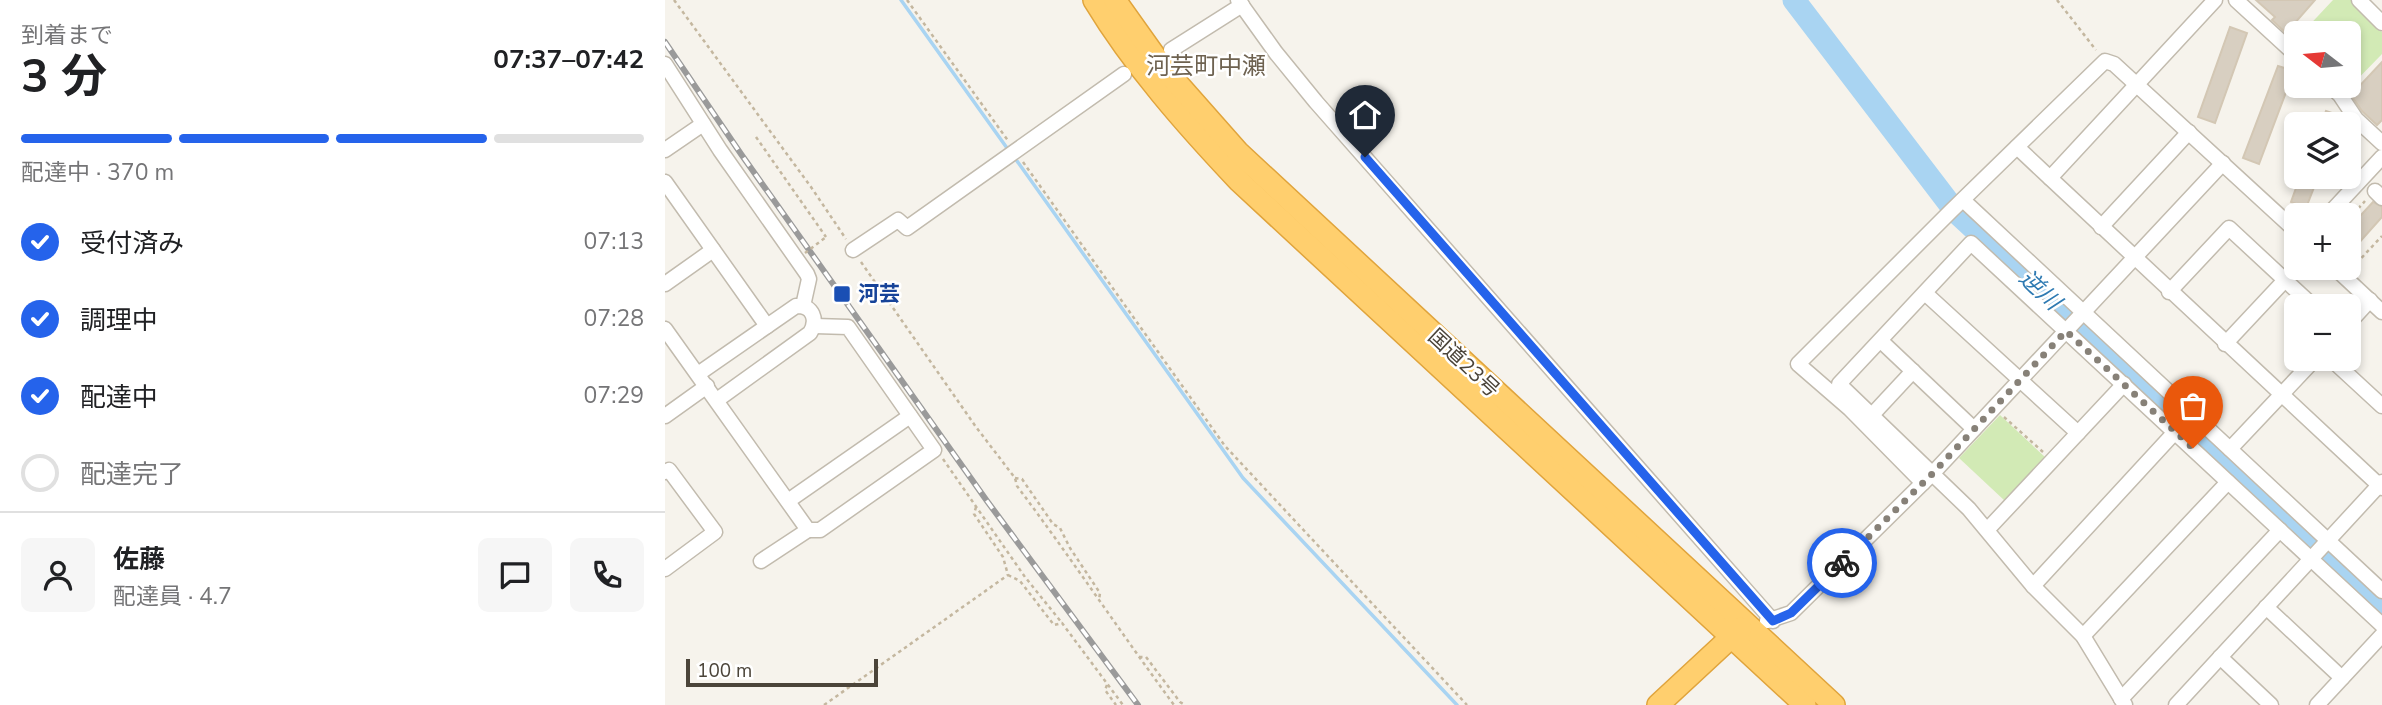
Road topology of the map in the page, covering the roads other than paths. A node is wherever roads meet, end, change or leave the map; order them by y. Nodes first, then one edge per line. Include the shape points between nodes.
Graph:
1 (1094, 0) edge
2 (1115, 0) edge
3 (2215, 0) edge
4 (2236, 0) edge
5 (2359, 0) edge
6 (1240, 3) edge
7 (2382, 23) edge
8 (2284, 44) edge
9 (1171, 50) dead end
10 (665, 64) edge
11 (1124, 74) dead end
12 (2137, 85) junction
13 (2342, 98) edge
14 (703, 124) junction
15 (2189, 132) junction
16 (2382, 143) edge
17 (2017, 147) junction
18 (665, 150) edge
19 (2382, 157) edge
20 (2223, 163) junction
21 (2050, 178) junction
22 (665, 181) edge
23 (2339, 203) edge
24 (1957, 205) junction
25 (2284, 220) edge
26 (2101, 227) junction
27 (713, 250) junction
28 (853, 250) road end
29 (2134, 258) junction
30 (2284, 279) edge
31 (2285, 280) joint
32 (2348, 280) edge
33 (665, 284) edge
34 (1925, 292) junction
35 (2169, 292) junction
36 (2300, 294) edge
37 (2369, 300) junction
38 (803, 306) junction
39 (2361, 309) edge
40 (2382, 312) edge
41 (2083, 313) junction
42 (815, 326) junction
43 (767, 327) junction
44 (665, 329) edge
45 (2068, 329) junction
46 (1881, 341) junction
47 (2225, 344) junction
48 (2304, 371) edge
49 (2344, 371) edge
50 (1913, 372) junction
51 (703, 380) junction
52 (2020, 380) junction
53 (2124, 384) junction
54 (2281, 396) junction
55 (717, 400) junction
56 (2382, 405) edge
57 (1871, 415) junction
58 (665, 416) edge
59 (910, 416) junction
60 (1974, 429) junction
61 (2175, 432) junction
62 (2078, 433) junction
63 (2230, 450) junction
64 (666, 467) edge
65 (1928, 478) junction
66 (2228, 482) junction
67 (2381, 485) edge
68 (788, 501) junction
69 (1988, 529) junction
70 (808, 530) junction
71 (2280, 530) junction
72 (2327, 542) junction
73 (2313, 558) junction
74 (761, 561) dead end
75 (665, 569) edge
76 (2033, 586) junction
77 (2382, 591) edge
78 (2266, 607) junction
79 (1773, 621) junction
80 (2382, 625) edge
81 (1738, 630) junction
82 (2382, 635) edge
83 (2083, 636) junction
84 (2220, 657) junction
85 (2342, 678) junction
86 (2123, 702) edge
87 (1658, 705) edge
88 (1805, 705) edge
89 (1834, 705) edge
90 (2176, 705) edge
91 (2271, 705) edge
92 (2317, 705) edge

1 - 81 highway, 国道23号 via 1189,128 1239,181
2 - 81 highway, 国道23号 via 1162,66 1238,152
3 - 12 street
4 - 8 street
5 - 7 street
6 - 9 street
6 - 79 street via 1316,102
10 - 14 street
11 - 28 street via 907,228 898,220
12 - 15 street
12 - 17 street via 2105,61
12 - 21 street
13 - 16 street
14 - 18 street
14 - 38 street via 807,274
15 - 20 street
15 - 26 street
17 - 21 street
17 - 24 street
19 - 23 street
20 - 25 street
20 - 29 street
21 - 26 street
22 - 27 street
24 - 41 street
24 - 65 street via 1798,364
26 - 29 street
27 - 33 street
27 - 43 street
29 - 35 street
29 - 41 street
30 - 35 street via 2229,228
31 - 36 street
31 - 47 street
32 - 37 street
34 - 45 street via 1971,243
34 - 46 street
34 - 52 street
35 - 47 street
37 - 39 street
37 - 40 street
38 - 42 street via 813,314
38 - 43 street via 796,306
41 - 45 street
41 - 63 street
42 - 55 street
42 - 59 street via 848,327
43 - 51 street
44 - 51 street
45 - 52 street
45 - 53 street
46 - 50 street
46 - 57 street via 1839,384
47 - 54 street
48 - 54 street
49 - 56 street
50 - 57 street
50 - 60 street
51 - 55 street
51 - 58 street
52 - 60 street
52 - 62 street
53 - 61 street
53 - 62 street
54 - 63 street
54 - 67 street
55 - 68 street
57 - 65 street
59 - 68 street
59 - 70 street via 934,450 820,530
60 - 65 street
61 - 66 street
61 - 76 street
62 - 69 street
63 - 72 street
64 - 75 street via 715,532
65 - 69 street
65 - 79 street via 1791,613
66 - 71 street
66 - 83 street
67 - 72 street
68 - 70 street
69 - 76 street
70 - 74 street
71 - 73 street
71 - 86 street
72 - 73 street
72 - 77 street
73 - 78 street
73 - 80 street
76 - 83 street
78 - 84 street
78 - 85 street
79 - 81 street
81 - 87 highway
81 - 88 highway, 国道23号
81 - 89 highway, 国道23号
82 - 85 street
83 - 86 street
84 - 90 street
84 - 91 street
85 - 92 street

